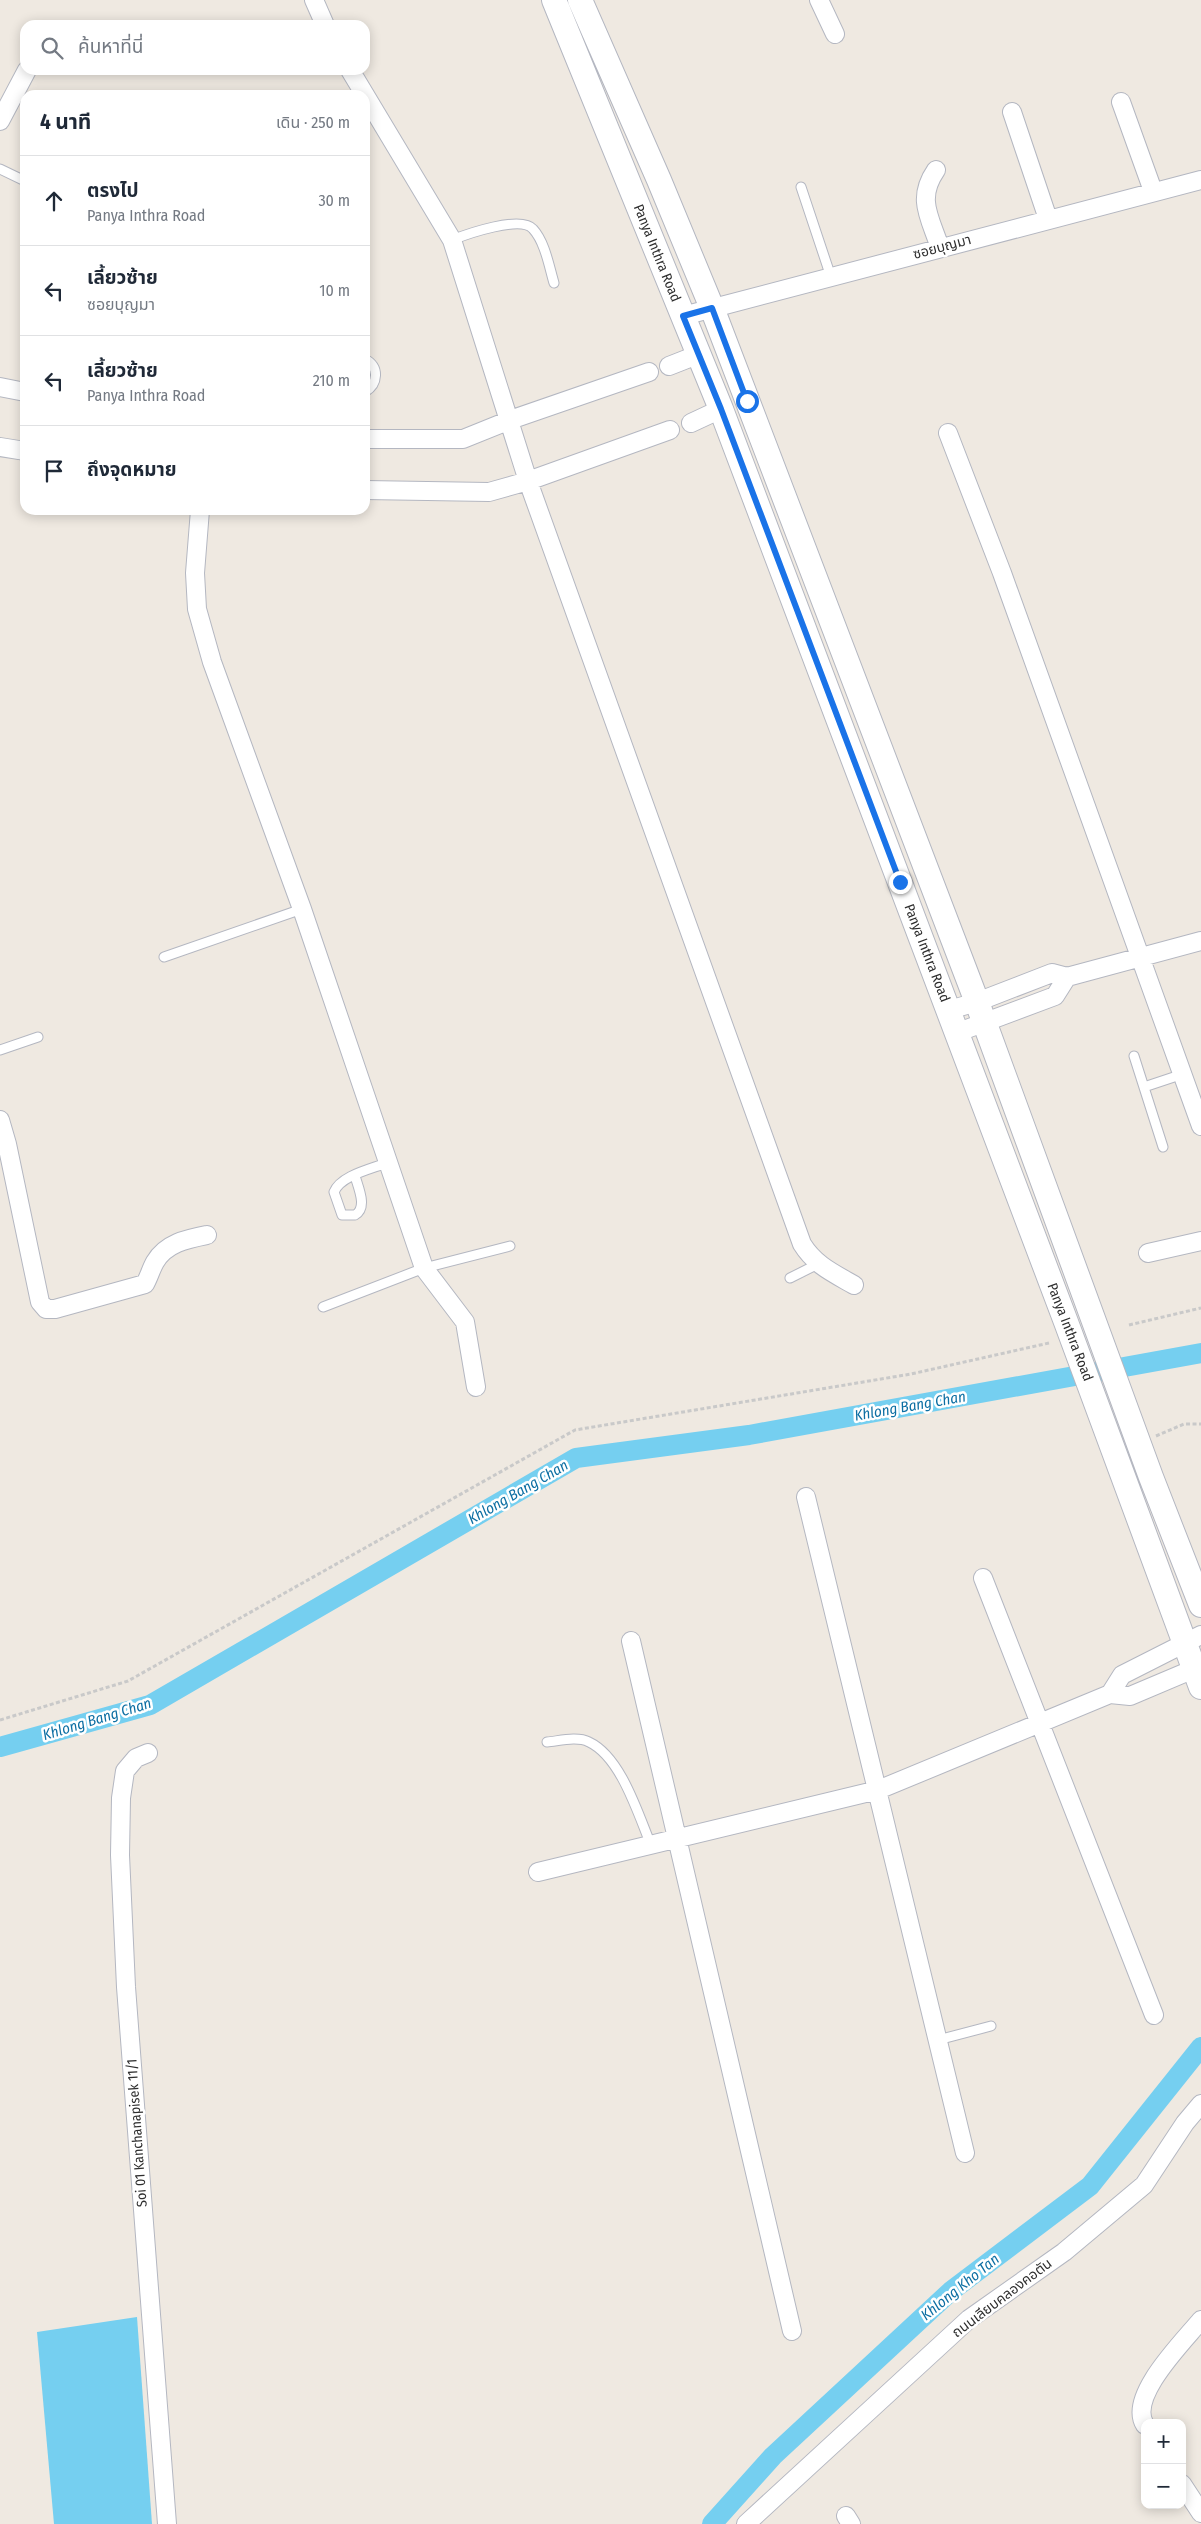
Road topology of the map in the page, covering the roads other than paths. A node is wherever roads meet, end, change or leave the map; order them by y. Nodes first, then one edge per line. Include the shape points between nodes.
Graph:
1 (314, 0) edge
2 (554, 0) edge
3 (580, 0) edge
4 (819, 0) edge
5 (323, 20) edge
6 (835, 34) dead end
7 (24, 75) edge
8 (353, 75) edge
9 (362, 90) edge
10 (1121, 102) dead end
11 (370, 103) edge
12 (1012, 112) dead end
13 (0, 121) edge
14 (0, 169) edge
15 (936, 170) dead end
16 (20, 179) edge
17 (1201, 180) edge
18 (801, 187) dead end
19 (1153, 191) junction
20 (1048, 219) junction
21 (452, 240) junction
22 (940, 248) junction
23 (831, 276) junction
24 (554, 283) dead end
25 (712, 308) junction
26 (683, 316) junction
27 (697, 354) junction
28 (370, 363) edge
29 (669, 366) dead end
30 (649, 372) dead end
31 (0, 387) edge
32 (370, 388) edge
33 (20, 391) edge
34 (721, 409) junction
35 (510, 420) junction
36 (691, 423) dead end
37 (670, 430) dead end
38 (948, 433) dead end
39 (370, 440) edge
40 (0, 447) edge
41 (20, 450) edge
42 (528, 481) junction
43 (370, 490) edge
44 (200, 515) edge
45 (302, 909) junction
46 (1201, 941) edge
47 (164, 957) dead end
48 (1142, 958) junction
49 (948, 1010) junction
50 (980, 1013) junction
51 (956, 1033) junction
52 (38, 1037) dead end
53 (0, 1050) edge
54 (1134, 1056) dead end
55 (1183, 1074) junction
56 (1144, 1087) junction
57 (0, 1120) edge
58 (1201, 1126) edge
59 (3, 1145) edge
60 (1163, 1147) dead end
61 (389, 1162) junction
62 (355, 1176) dead end
63 (207, 1236) dead end
64 (1201, 1241) edge
65 (510, 1246) dead end
66 (1148, 1253) dead end
67 (818, 1264) junction
68 (424, 1268) junction
69 (790, 1278) dead end
70 (854, 1285) dead end
71 (323, 1307) dead end
72 (476, 1387) dead end
73 (806, 1497) dead end
74 (982, 1578) dead end
75 (1201, 1605) edge
76 (1192, 1640) edge
77 (631, 1641) dead end
78 (1198, 1674) edge
79 (1110, 1694) junction
80 (1039, 1721) junction
81 (547, 1742) dead end
82 (148, 1753) dead end
83 (878, 1790) junction
84 (677, 1839) junction
85 (651, 1845) junction
86 (538, 1872) dead end
87 (1154, 2015) dead end
88 (991, 2026) dead end
89 (938, 2040) junction
90 (1201, 2104) edge
91 (965, 2153) dead end
92 (1201, 2320) edge
93 (792, 2331) dead end
94 (1141, 2419) edge
95 (1186, 2490) edge
96 (1201, 2513) edge
97 (167, 2524) edge
98 (746, 2524) edge

1 - 5 street
2 - 26 main road, Panya Inthra Road
3 - 25 main road, Panya Inthra Road
4 - 6 street
7 - 13 street
8 - 9 street
10 - 19 street
11 - 21 street
12 - 20 street
14 - 16 lane
15 - 22 street via 926,186 925,200
17 - 19 street, ซอยบุญมา
18 - 23 lane
19 - 20 street, ซอยบุญมา
20 - 22 street, ซอยบุญมา
21 - 24 lane via 483,229 524,224 533,228 542,245
21 - 35 street
22 - 23 street, ซอยบุญมา
23 - 25 street, ซอยบุญมา
25 - 26 street, ซอยบุญมา
25 - 50 main road, Panya Inthra Road
26 - 27 main road, Panya Inthra Road
27 - 29 street
27 - 34 main road, Panya Inthra Road
28 - 32 lane via 376,374
30 - 35 street
31 - 33 street
34 - 36 street
34 - 49 main road, Panya Inthra Road
35 - 39 street via 463,440
35 - 42 street
37 - 42 street
38 - 48 street
40 - 41 street
42 - 43 street via 489,492
42 - 67 street via 802,1244
44 - 45 street via 195,573 197,608 212,662
45 - 47 lane
45 - 61 street
46 - 48 street
48 - 50 street via 1067,977 1052,973
48 - 55 street
49 - 50 street
49 - 51 main road, Panya Inthra Road
50 - 51 street
50 - 75 main road, Panya Inthra Road
51 - 76 main road, Panya Inthra Road via 1106,1430
52 - 53 lane
54 - 56 lane
55 - 56 lane
55 - 58 street
56 - 60 lane
57 - 59 street
59 - 63 street via 40,1302 46,1309 145,1284 164,1250 182,1240
61 - 62 lane
61 - 68 street
64 - 66 street
65 - 68 lane
67 - 69 lane
67 - 70 street
68 - 71 lane
68 - 72 street via 465,1322
73 - 83 street
74 - 80 street
76 - 78 main road, Panya Inthra Road
76 - 79 street via 1122,1675
77 - 84 street
78 - 79 street via 1130,1696
79 - 80 street
80 - 83 street
80 - 87 street
81 - 85 lane via 569,1739 589,1742 616,1766
82 - 97 street, Soi 01 Kanchanapisek 11/1 via 136,1758 125,1771 120,1855 126,1986
83 - 84 street
83 - 89 street
84 - 85 street
84 - 93 street
85 - 86 street
88 - 89 lane
89 - 91 street
90 - 98 street, ถนนเลียบคลองคอตัน via 1144,2185 1064,2252 969,2319
92 - 94 street via 1146,2389 1140,2405
95 - 96 street

